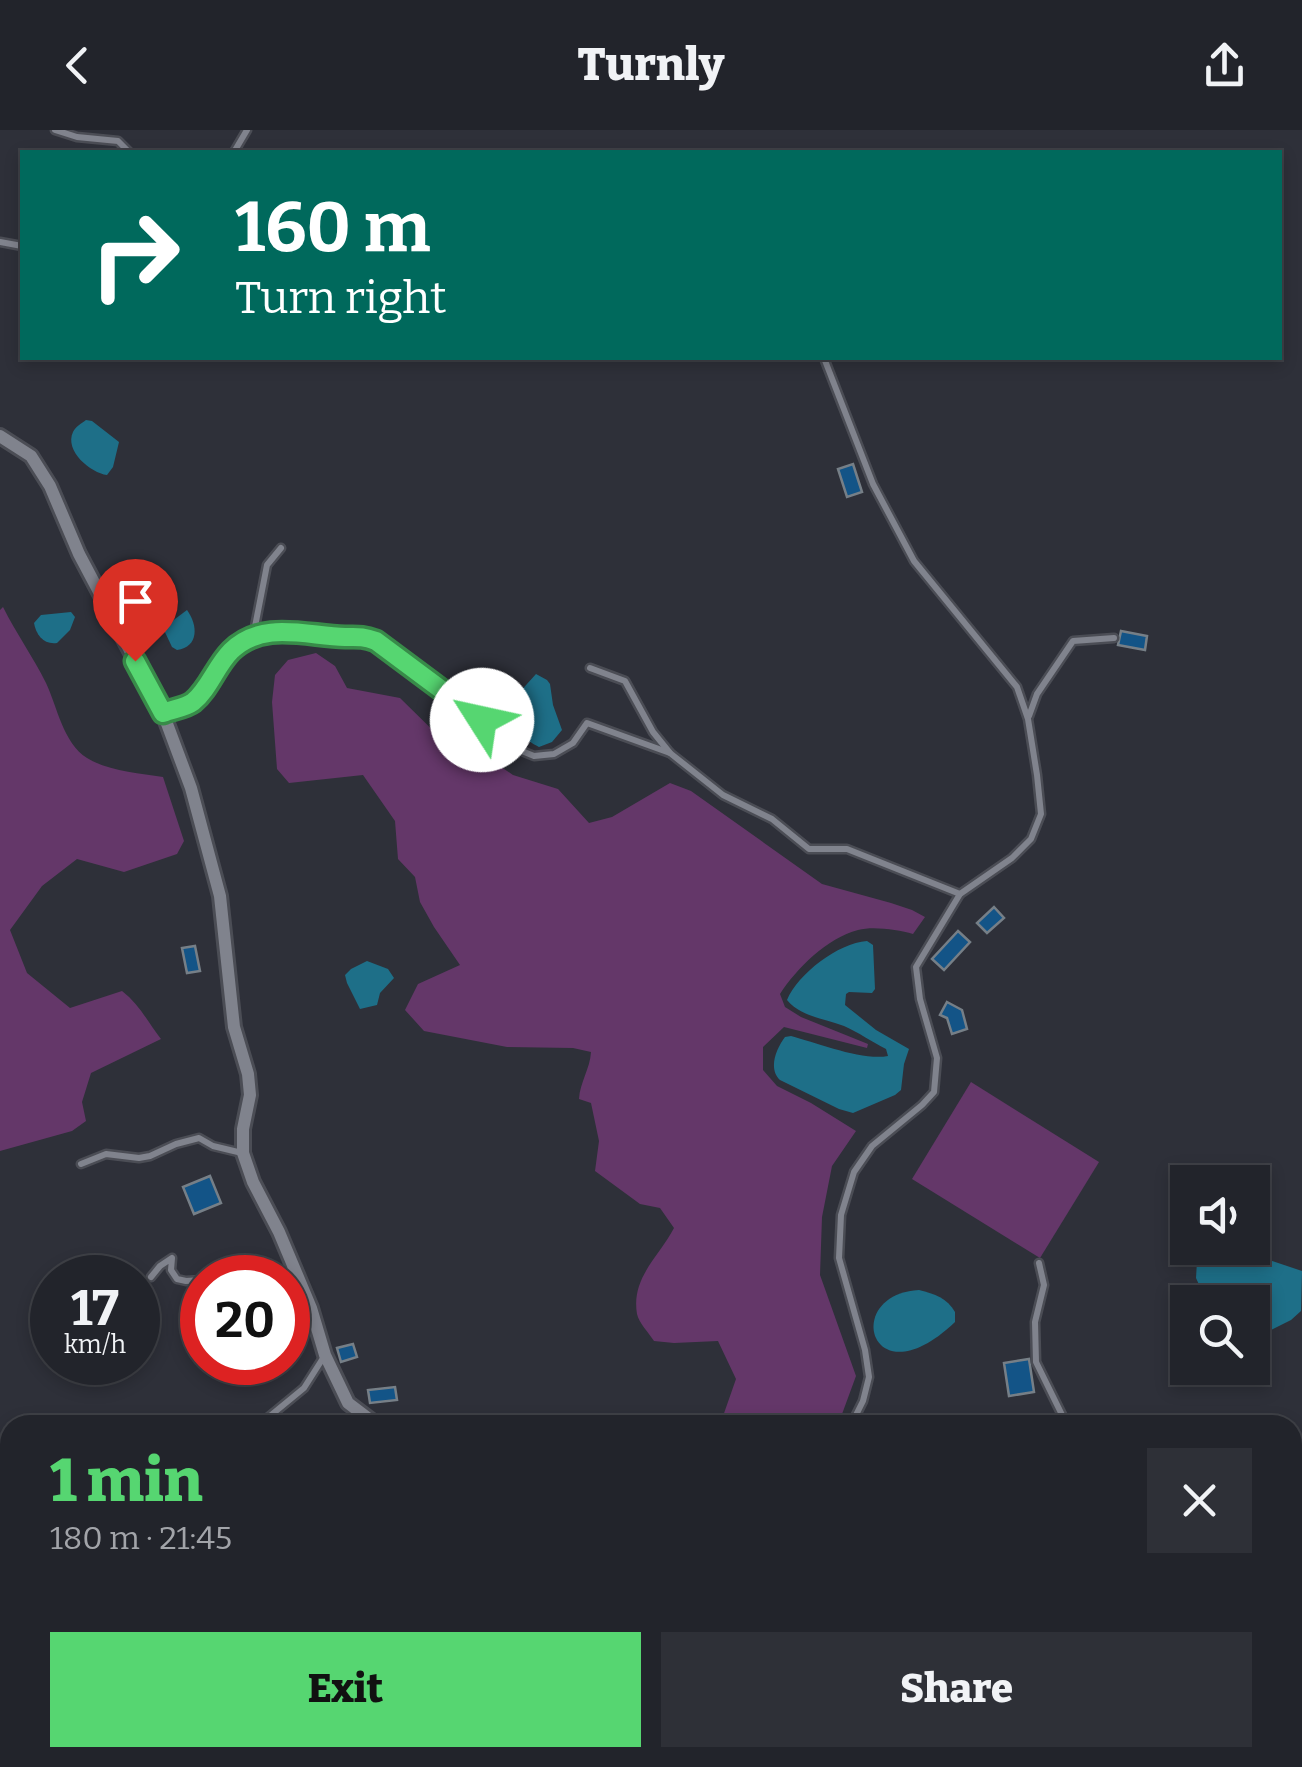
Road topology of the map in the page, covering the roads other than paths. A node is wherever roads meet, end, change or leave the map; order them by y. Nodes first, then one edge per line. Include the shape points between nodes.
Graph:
1 (55, 130) edge
2 (127, 150) edge
3 (825, 360) edge
4 (0, 436) edge
5 (281, 548) dead end
6 (252, 638) junction
7 (1114, 638) dead end
8 (590, 668) dead end
9 (163, 713) junction
10 (1028, 719) junction
11 (670, 754) junction
12 (960, 894) junction
13 (243, 1153) junction
14 (80, 1164) dead end
15 (288, 1255) edge
16 (1039, 1263) dead end
17 (160, 1266) edge
18 (180, 1279) edge
19 (310, 1306) edge
20 (325, 1355) junction
21 (271, 1415) edge
22 (363, 1415) edge
23 (856, 1415) edge
24 (1061, 1415) edge

1 - 2 lane via 118,141
3 - 10 lane via 872,484 914,560 1017,687
4 - 9 street via 31,456 50,486
5 - 6 lane via 268,565
6 - 9 lane via 227,655 193,702
6 - 11 lane via 291,630 376,641 505,744 534,756 573,743 587,723
7 - 10 lane via 1073,641
8 - 11 lane via 625,681
9 - 13 street via 220,896 234,1027 250,1095
10 - 12 lane via 1041,814 1031,839 1012,858
11 - 12 lane via 809,849 847,849
12 - 23 lane via 916,967 937,1058 934,1092 872,1146 854,1172 842,1215 839,1258 869,1377
13 - 14 lane via 199,1138 150,1156 106,1154
13 - 15 street
16 - 24 lane via 1044,1285 1035,1322 1036,1362
17 - 18 lane via 172,1258
19 - 20 street
20 - 21 lane via 304,1388
20 - 22 street via 348,1403

